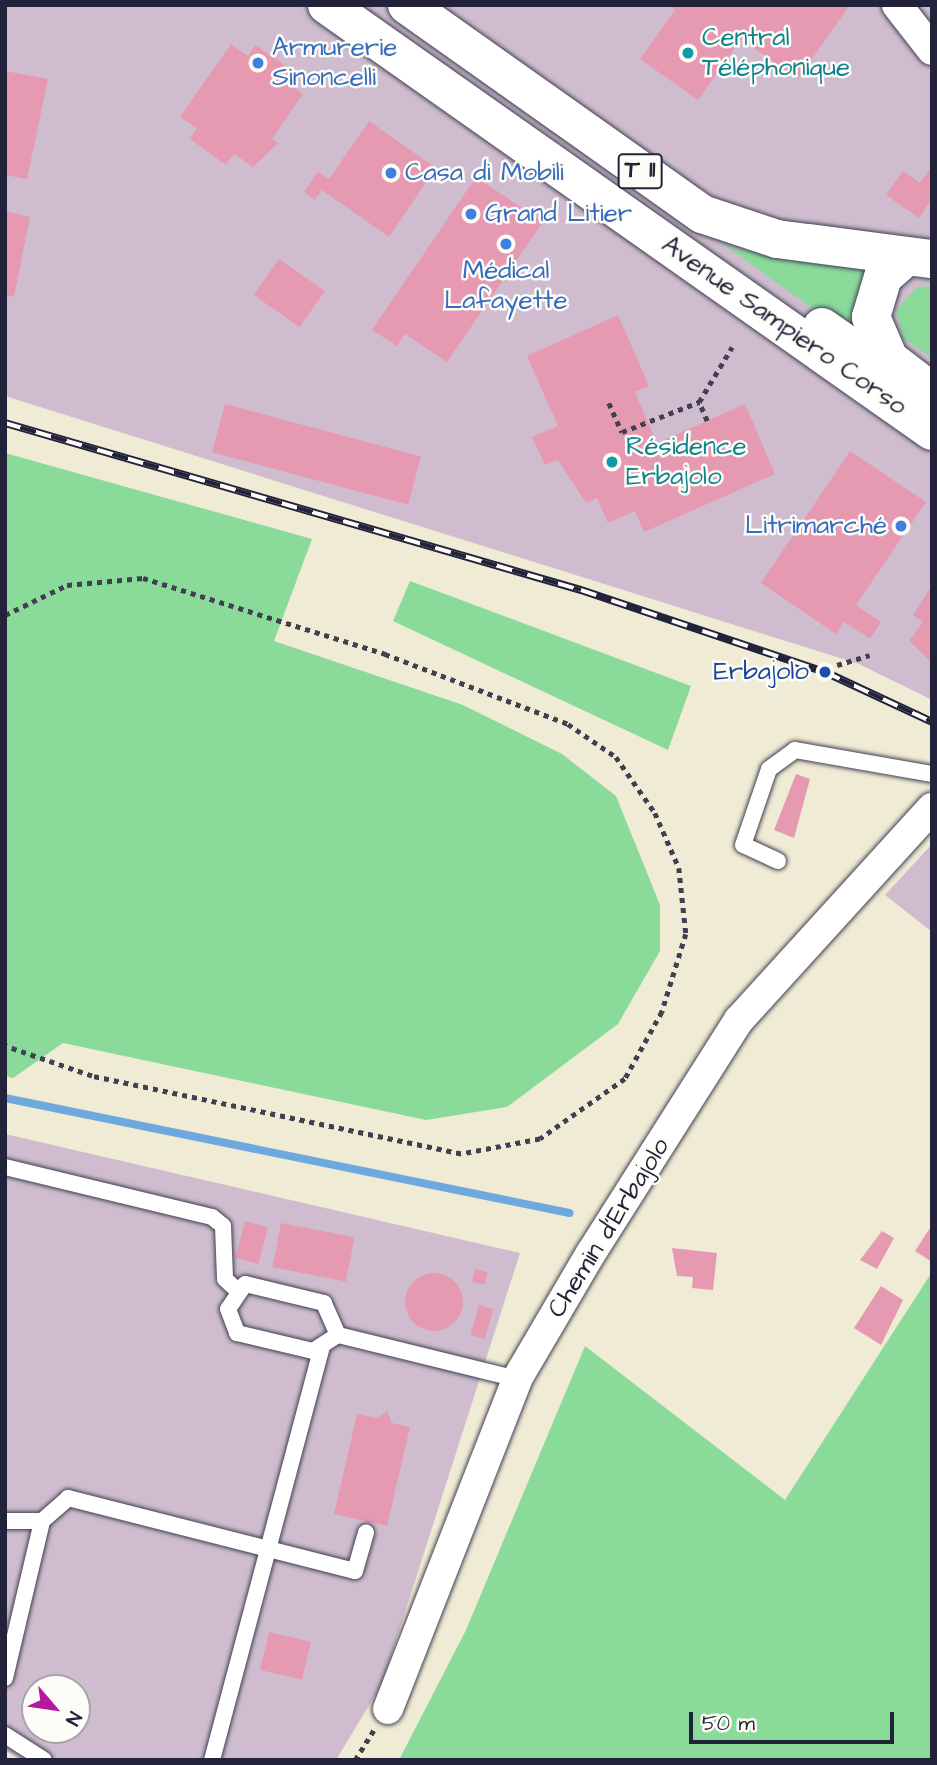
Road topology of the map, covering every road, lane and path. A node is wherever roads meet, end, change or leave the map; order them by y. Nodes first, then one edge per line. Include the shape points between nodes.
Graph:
1 (327, 5) edge
2 (357, 5) edge
3 (407, 5) edge
4 (897, 5) edge
5 (932, 50) edge
6 (919, 258) edge
7 (732, 347) dead end
8 (889, 359) junction
9 (929, 392) edge
10 (699, 402) junction
11 (609, 403) dead end
12 (707, 421) dead end
13 (932, 430) edge
14 (5, 615) edge
15 (870, 655) dead end
16 (837, 666) dead end
17 (932, 774) edge
18 (932, 808) edge
19 (778, 861) dead end
20 (5, 1046) edge
21 (5, 1167) edge
22 (237, 1290) junction
23 (338, 1335) junction
24 (321, 1349) junction
25 (517, 1379) junction
26 (5, 1521) edge
27 (42, 1521) junction
28 (366, 1533) dead end
29 (268, 1548) junction
30 (5, 1678) edge
31 (388, 1709) dead end
32 (5, 1735) edge
33 (44, 1760) edge
34 (212, 1760) edge

1 - 13 main road, Avenue Sampiero Corso / T 11
2 - 8 main road, Avenue Sampiero Corso / T 11 via 851,347
3 - 6 main road, Avenue Sampiero Corso / T 11 via 702,215 777,239
4 - 5 street
6 - 8 main road via 883,278 872,307
7 - 10 path
8 - 9 main road
10 - 11 path via 622,432
10 - 12 path
14 - 20 path via 67,584 143,579 385,654 568,723 616,757 655,813 680,868 686,934 662,1012 625,1079 540,1139 461,1154 92,1076
15 - 16 path
17 - 19 lane via 795,750 769,769 743,845
18 - 25 street, Chemin d'Erbajolo via 739,1020
21 - 22 lane via 212,1217 223,1226 225,1279
22 - 23 lane via 246,1283 324,1303
22 - 24 lane via 228,1309 237,1333
23 - 24 lane
23 - 25 lane
24 - 29 lane
25 - 31 street, Chemin d'Erbajolo
26 - 27 lane
27 - 29 lane via 68,1498 88,1499
27 - 30 lane
28 - 29 lane via 355,1571
29 - 34 lane
32 - 33 lane

